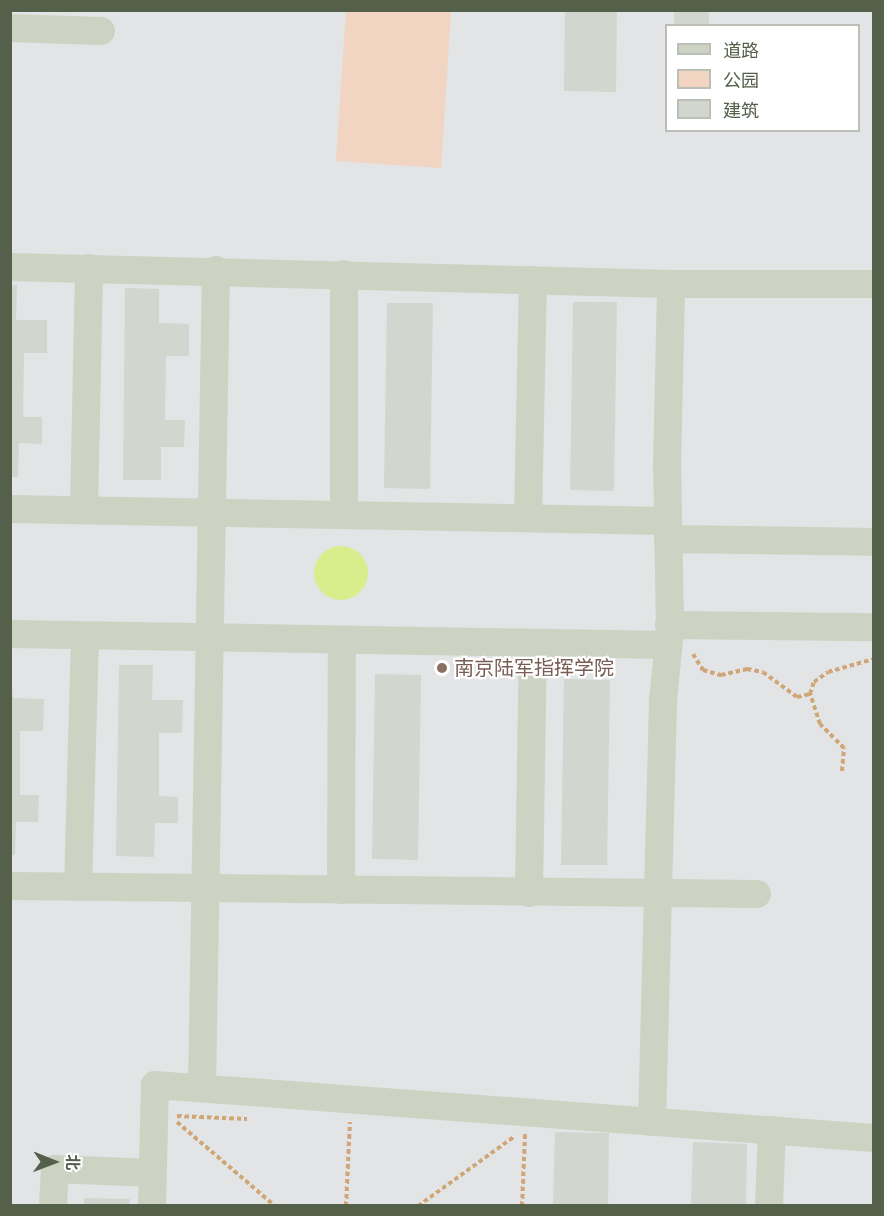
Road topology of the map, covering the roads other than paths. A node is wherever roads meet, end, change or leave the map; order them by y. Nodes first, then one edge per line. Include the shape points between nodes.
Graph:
1 (10, 28) edge
2 (100, 31) dead end
3 (10, 267) edge
4 (89, 268) junction
5 (216, 270) junction
6 (344, 274) junction
7 (533, 280) junction
8 (671, 284) junction
9 (873, 284) edge
10 (10, 508) edge
11 (84, 510) junction
12 (212, 513) junction
13 (344, 515) junction
14 (528, 518) junction
15 (668, 530) junction
16 (873, 542) edge
17 (873, 627) edge
18 (676, 631) junction
19 (10, 634) edge
20 (85, 636) junction
21 (210, 637) junction
22 (342, 640) junction
23 (533, 643) junction
24 (10, 886) edge
25 (78, 887) junction
26 (206, 890) junction
27 (341, 891) junction
28 (529, 893) junction
29 (757, 894) dead end
30 (658, 895) junction
31 (202, 1088) junction
32 (652, 1122) junction
33 (772, 1130) junction
34 (873, 1138) edge
35 (153, 1173) junction
36 (53, 1206) edge
37 (152, 1206) edge
38 (769, 1206) edge

1 - 2 lane
3 - 4 lane
4 - 5 lane
4 - 11 lane
5 - 6 lane
5 - 12 lane
6 - 7 lane
6 - 13 lane
7 - 8 lane
7 - 14 lane
8 - 9 lane
8 - 15 lane
10 - 11 lane
11 - 12 lane
12 - 13 lane
12 - 21 lane
13 - 14 lane
14 - 15 lane
15 - 16 lane
15 - 18 lane
17 - 18 lane
18 - 23 lane
18 - 30 lane
19 - 20 lane
20 - 21 lane
20 - 25 lane
21 - 22 lane
21 - 26 lane
22 - 23 lane
22 - 27 lane
23 - 28 lane
24 - 25 lane
25 - 26 lane
26 - 27 lane
26 - 31 lane
27 - 28 lane
28 - 30 lane
29 - 30 lane
30 - 32 lane
31 - 32 lane
31 - 35 lane via 155,1085
32 - 33 lane
33 - 34 lane
33 - 38 lane
35 - 36 lane via 55,1169
35 - 37 lane

